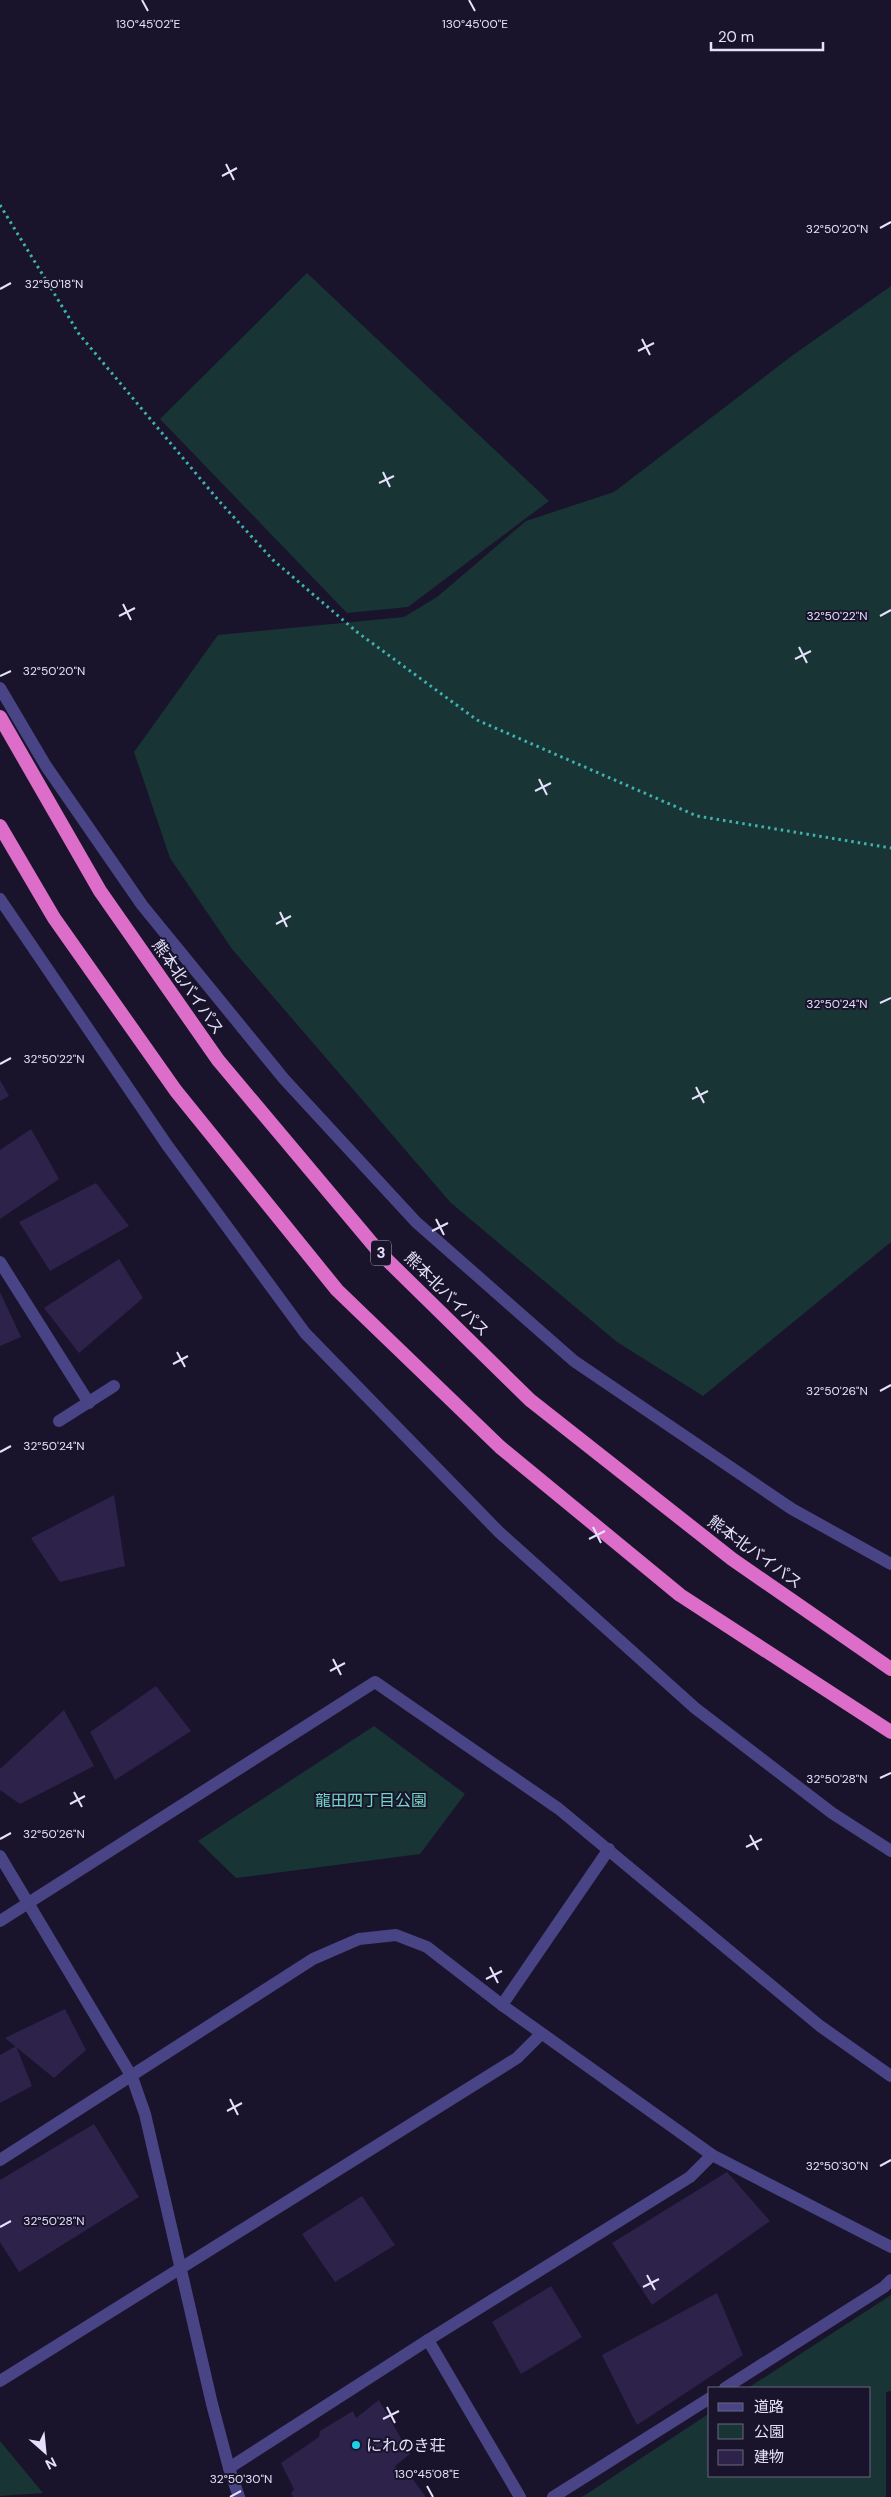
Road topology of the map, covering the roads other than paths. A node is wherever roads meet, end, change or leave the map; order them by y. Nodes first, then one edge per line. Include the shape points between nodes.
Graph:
1 (0, 688) edge
2 (0, 717) edge
3 (0, 826) edge
4 (0, 899) edge
5 (0, 1262) edge
6 (114, 1386) dead end
7 (89, 1403) junction
8 (59, 1421) dead end
9 (891, 1564) edge
10 (891, 1670) edge
11 (891, 1732) edge
12 (609, 1849) junction
13 (891, 1851) edge
14 (0, 1856) edge
15 (28, 1903) junction
16 (0, 1921) edge
17 (502, 2006) junction
18 (542, 2034) junction
19 (891, 2076) edge
20 (132, 2077) junction
21 (712, 2155) junction
22 (0, 2160) edge
23 (891, 2247) edge
24 (182, 2268) junction
25 (891, 2280) edge
26 (428, 2340) junction
27 (0, 2381) edge
28 (727, 2387) edge
29 (708, 2399) edge
30 (229, 2468) junction
31 (239, 2497) edge
32 (520, 2497) edge
33 (553, 2497) edge

1 - 9 street via 46,766 142,905 284,1079 416,1222 574,1361 792,1509
2 - 10 highway, 熊本北バイパス / 3 via 100,891 218,1060 380,1253 530,1400 732,1559
3 - 11 highway via 54,918 176,1091 337,1290 500,1447 680,1594
4 - 13 street via 167,1145 305,1333 499,1532 696,1708 832,1813
5 - 7 street
6 - 7 street
7 - 8 street
12 - 15 street via 560,1809 375,1682
12 - 17 street
12 - 19 street via 820,2026
14 - 15 street
15 - 16 street
15 - 20 street
17 - 18 street
17 - 20 street via 427,1947 396,1935 358,1939 314,1959
18 - 21 street
18 - 24 street via 517,2058
20 - 22 street
20 - 24 street via 145,2114
21 - 23 street
21 - 26 street via 690,2177
24 - 27 street
24 - 30 street
25 - 28 street
26 - 30 street
26 - 32 street
29 - 33 street
30 - 31 street

